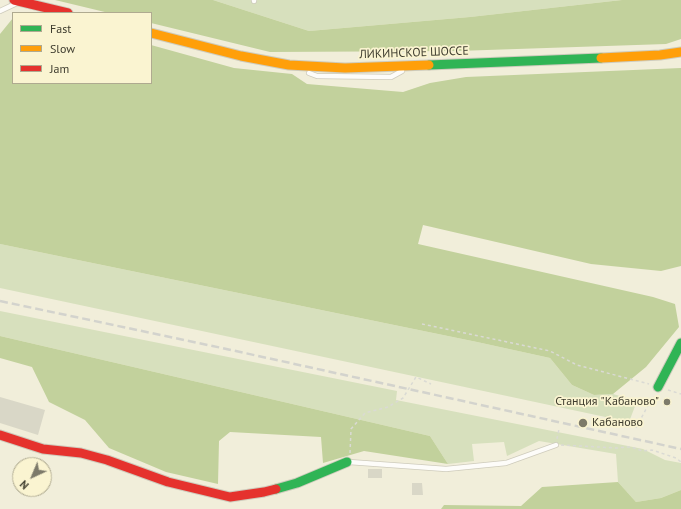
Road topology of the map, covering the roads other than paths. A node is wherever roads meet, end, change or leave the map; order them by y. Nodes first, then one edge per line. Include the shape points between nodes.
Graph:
1 (17, 1) edge
2 (0, 11) edge
3 (64, 12) edge
4 (152, 34) edge
5 (681, 52) edge
6 (681, 343) edge
7 (658, 387) road end
8 (0, 435) edge
9 (556, 445) road end
10 (347, 462) joint

1 - 2 lane
1 - 3 main road
4 - 5 main road, ЛИКИНСКОЕ ШОССЕ via 288,65 345,68 624,57
6 - 7 main road
8 - 10 main road via 43,449 82,453 168,482 230,497 264,492 297,483
9 - 10 lane via 506,463 446,469

